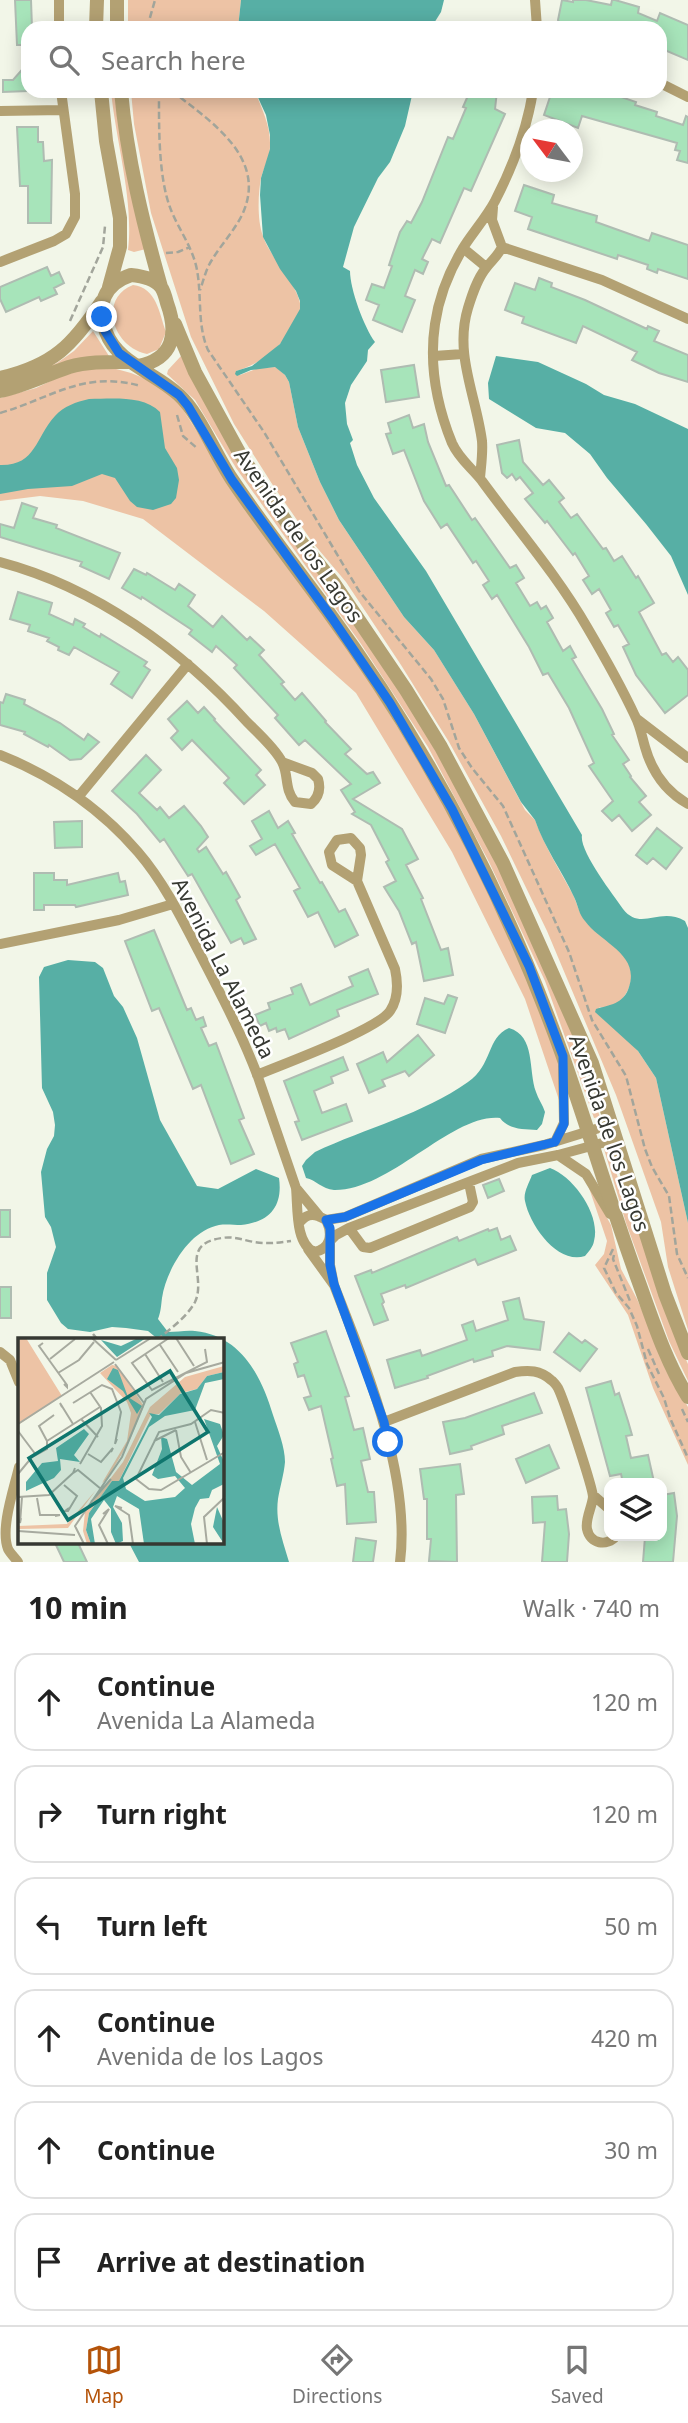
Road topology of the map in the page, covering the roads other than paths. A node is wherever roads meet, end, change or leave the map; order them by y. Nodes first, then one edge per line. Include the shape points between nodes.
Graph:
1 (59, 0) edge
2 (97, 0) edge
3 (117, 0) edge
4 (535, 0) edge
5 (59, 21) edge
6 (96, 21) edge
7 (117, 21) edge
8 (536, 21) edge
9 (667, 86) edge
10 (688, 97) edge
11 (62, 98) edge
12 (101, 98) edge
13 (122, 98) edge
14 (531, 98) edge
15 (63, 110) junction
16 (0, 111) edge
17 (494, 203) junction
18 (477, 227) junction
19 (494, 228) junction
20 (502, 247) junction
21 (463, 248) junction
22 (0, 262) edge
23 (486, 267) junction
24 (162, 287) junction
25 (106, 294) junction
26 (173, 319) junction
27 (688, 319) edge
28 (463, 354) junction
29 (434, 356) junction
30 (134, 364) junction
31 (0, 378) edge
32 (0, 391) edge
33 (480, 478) junction
34 (0, 562) edge
35 (188, 664) junction
36 (637, 719) junction
37 (0, 755) edge
38 (688, 758) edge
39 (282, 762) dead end
40 (79, 796) junction
41 (688, 804) edge
42 (357, 881) dead end
43 (173, 904) junction
44 (0, 944) edge
45 (563, 1056) junction
46 (257, 1076) junction
47 (612, 1124) junction
48 (590, 1139) junction
49 (617, 1139) junction
50 (555, 1142) junction
51 (558, 1155) junction
52 (469, 1183) junction
53 (296, 1188) junction
54 (323, 1219) junction
55 (300, 1222) junction
56 (349, 1228) junction
57 (620, 1230) junction
58 (330, 1241) junction
59 (308, 1249) junction
60 (334, 1284) junction
61 (0, 1352) edge
62 (688, 1353) edge
63 (18, 1378) edge
64 (688, 1397) edge
65 (384, 1422) junction
66 (18, 1471) edge
67 (13, 1493) junction
68 (593, 1495) junction
69 (0, 1497) edge
70 (604, 1505) edge
71 (610, 1541) edge
72 (4, 1546) edge
73 (18, 1562) edge
74 (400, 1562) edge

1 - 5 street
2 - 6 street
3 - 7 street
4 - 8 street
9 - 10 street
11 - 15 street
12 - 25 street via 120,218 120,247
13 - 24 street via 135,185
14 - 17 street via 522,139
15 - 16 street
15 - 22 street via 76,208 72,226 54,241
17 - 18 street
17 - 19 street
18 - 19 street
18 - 21 street
19 - 20 street
20 - 23 street
20 - 27 street via 602,280
21 - 23 street
21 - 29 street via 440,302
23 - 28 street via 467,311
24 - 25 street via 131,275
24 - 26 street
25 - 30 street via 105,331 119,353
25 - 31 street via 73,342 56,356
26 - 30 street via 168,349 149,364
26 - 47 street, Avenida de los Lagos via 195,372 240,454 333,582 454,770 540,942 592,1063
28 - 29 street
28 - 33 street via 482,442
29 - 33 street via 436,388 453,446
30 - 32 street via 71,366 28,385
30 - 45 street, Avenida de los Lagos via 188,406 232,480 390,703 483,869 529,966
33 - 36 street via 551,572
34 - 35 street via 87,597
35 - 39 street via 220,692
35 - 40 street
36 - 38 street
36 - 41 street via 656,774 670,792
37 - 40 street, Avenida La Alameda
40 - 43 street, Avenida La Alameda via 138,852
42 - 46 street via 395,969 398,983 390,1011 360,1032
43 - 44 street
43 - 46 street, Avenida La Alameda
45 - 48 street, Avenida de los Lagos
45 - 50 street via 564,1124
46 - 53 street, Avenida La Alameda
47 - 48 street
47 - 49 street, Avenida de los Lagos
48 - 49 street
48 - 50 street
48 - 51 street
48 - 57 street, Avenida de los Lagos
49 - 62 street, Avenida de los Lagos
50 - 54 street via 481,1160 345,1217
51 - 52 street via 518,1163
51 - 57 street via 586,1174
52 - 56 street
52 - 56 street via 470,1207 370,1248 363,1247
53 - 54 street, Avenida La Alameda
53 - 55 street, Avenida La Alameda
54 - 55 street via 309,1215
54 - 58 street via 330,1228
55 - 59 street via 301,1239
56 - 58 street
57 - 64 street, Avenida de los Lagos via 664,1351
58 - 59 street via 319,1252
58 - 60 street
59 - 60 street
60 - 65 street
61 - 63 street via 10,1360
65 - 68 street via 516,1372 540,1372 557,1387
65 - 74 street via 401,1519
66 - 67 street
67 - 69 street
67 - 72 street
68 - 70 street
68 - 71 street via 586,1527 596,1542
72 - 73 street

